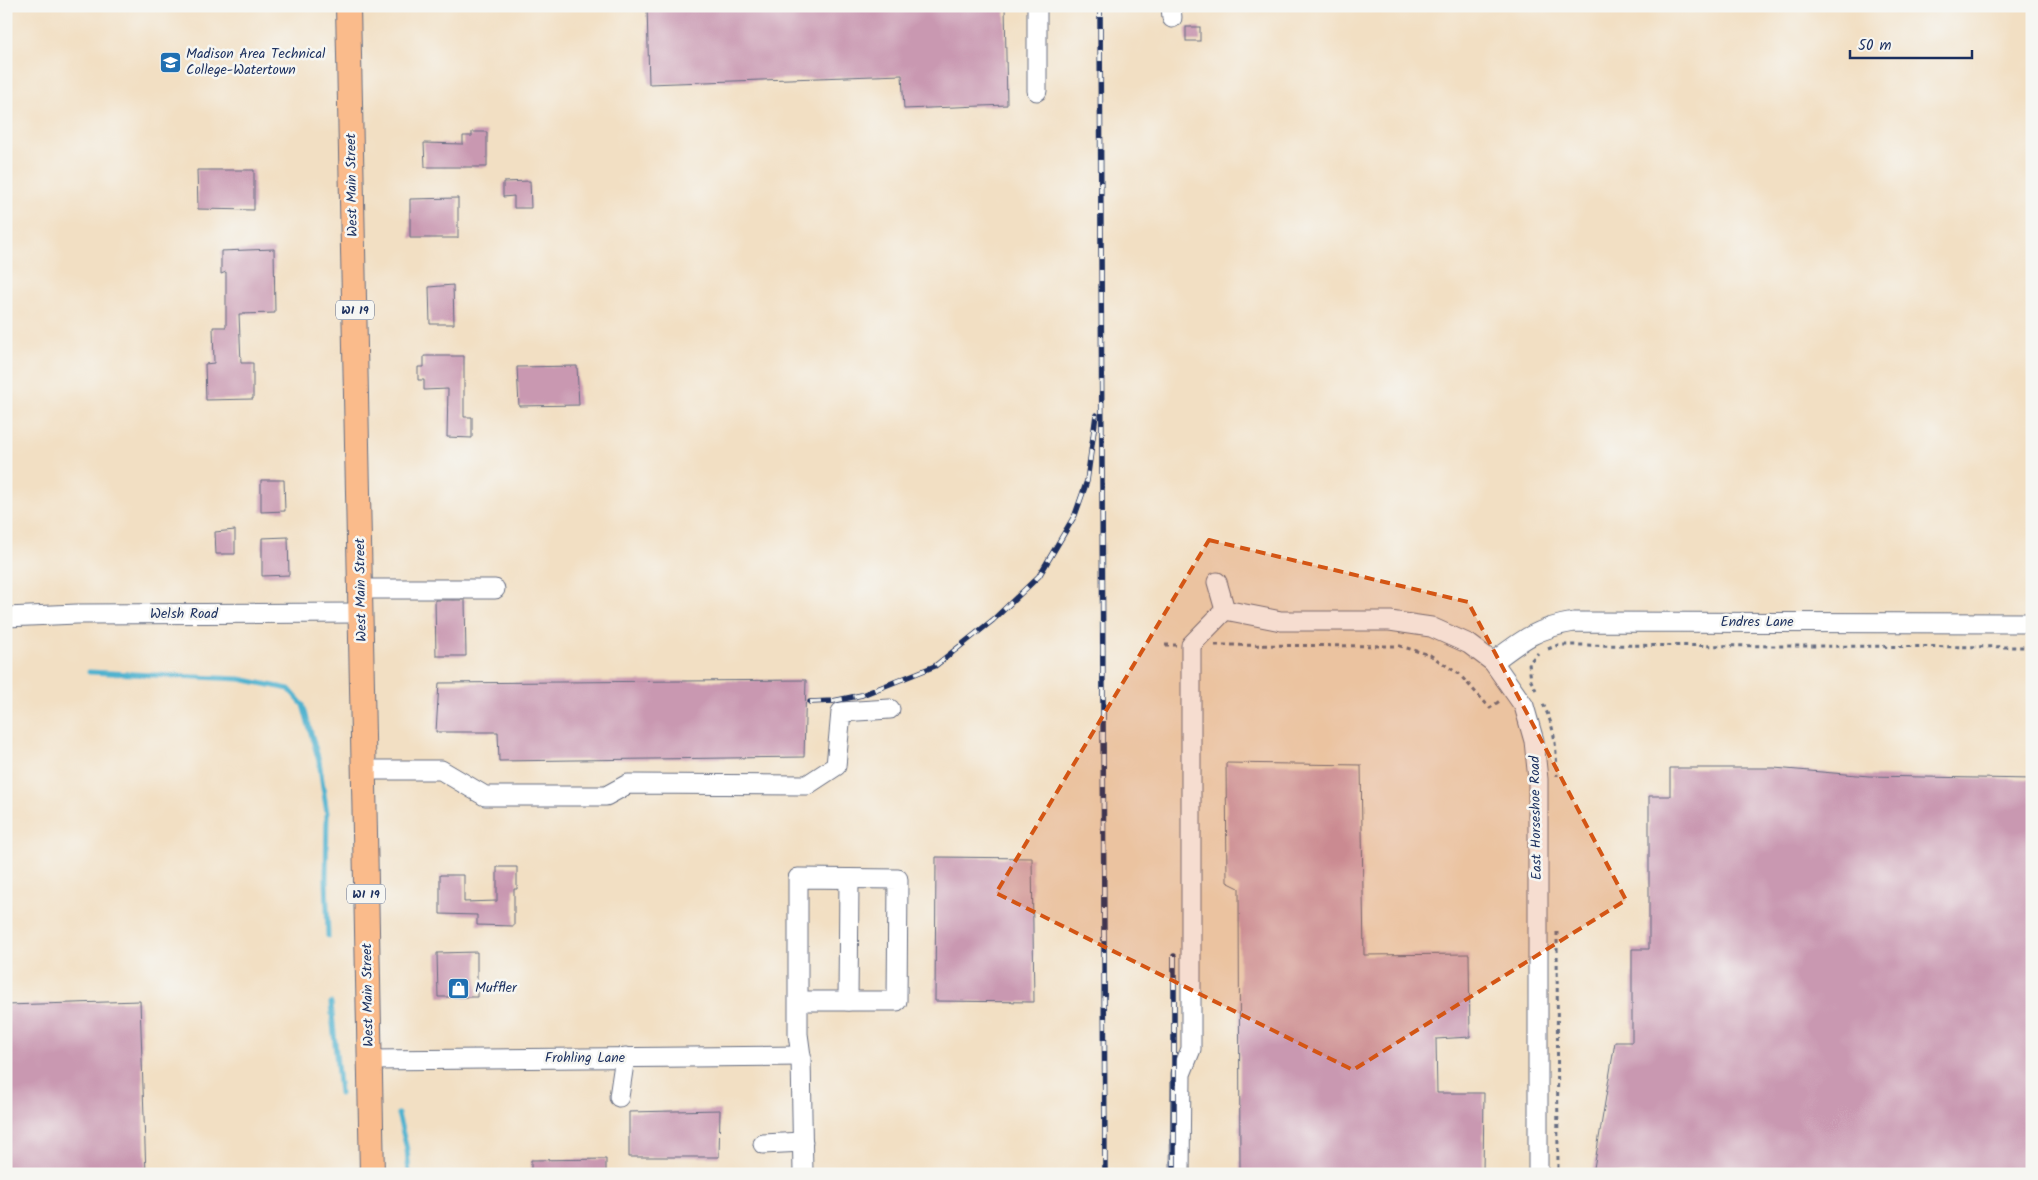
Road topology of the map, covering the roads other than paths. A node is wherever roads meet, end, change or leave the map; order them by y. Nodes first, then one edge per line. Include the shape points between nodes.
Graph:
1 (348, 6) edge
2 (1036, 6) edge
3 (1037, 91) dead end
4 (1217, 582) dead end
5 (361, 589) junction
6 (495, 589) dead end
7 (1225, 610) junction
8 (361, 613) junction
9 (6, 616) edge
10 (2032, 622) edge
11 (1493, 662) junction
12 (890, 709) dead end
13 (364, 770) junction
14 (849, 879) junction
15 (798, 1001) junction
16 (848, 1001) junction
17 (801, 1056) junction
18 (625, 1057) junction
19 (370, 1060) junction
20 (619, 1097) dead end
21 (802, 1142) junction
22 (763, 1144) dead end
23 (372, 1174) edge
24 (803, 1174) edge
25 (1180, 1174) edge
26 (1538, 1174) edge

1 - 5 main road, West Main Street / WI 19
2 - 3 street
4 - 7 street
5 - 6 street
5 - 8 main road, West Main Street / WI 19
7 - 11 street, East Horseshoe Road via 1281,621 1390,621 1431,627 1469,644
7 - 25 street via 1191,644 1191,1049 1181,1074
8 - 9 street, Welsh Road
8 - 13 main road, West Main Street / WI 19
10 - 11 street, Endres Lane via 1574,622 1536,632
11 - 26 street, East Horseshoe Road via 1524,706 1534,742 1538,779
12 - 13 street via 841,712 836,766 807,785 628,784 606,796 485,796 441,770
13 - 19 main road, West Main Street / WI 19
14 - 15 street via 798,878
14 - 16 street
14 - 16 street via 898,879 898,908 897,1001
15 - 16 street
15 - 17 street
17 - 18 street, Frohling Lane
17 - 21 street
18 - 19 street, Frohling Lane
18 - 20 street
19 - 23 main road, West Main Street / WI 19
21 - 22 street
21 - 24 street

